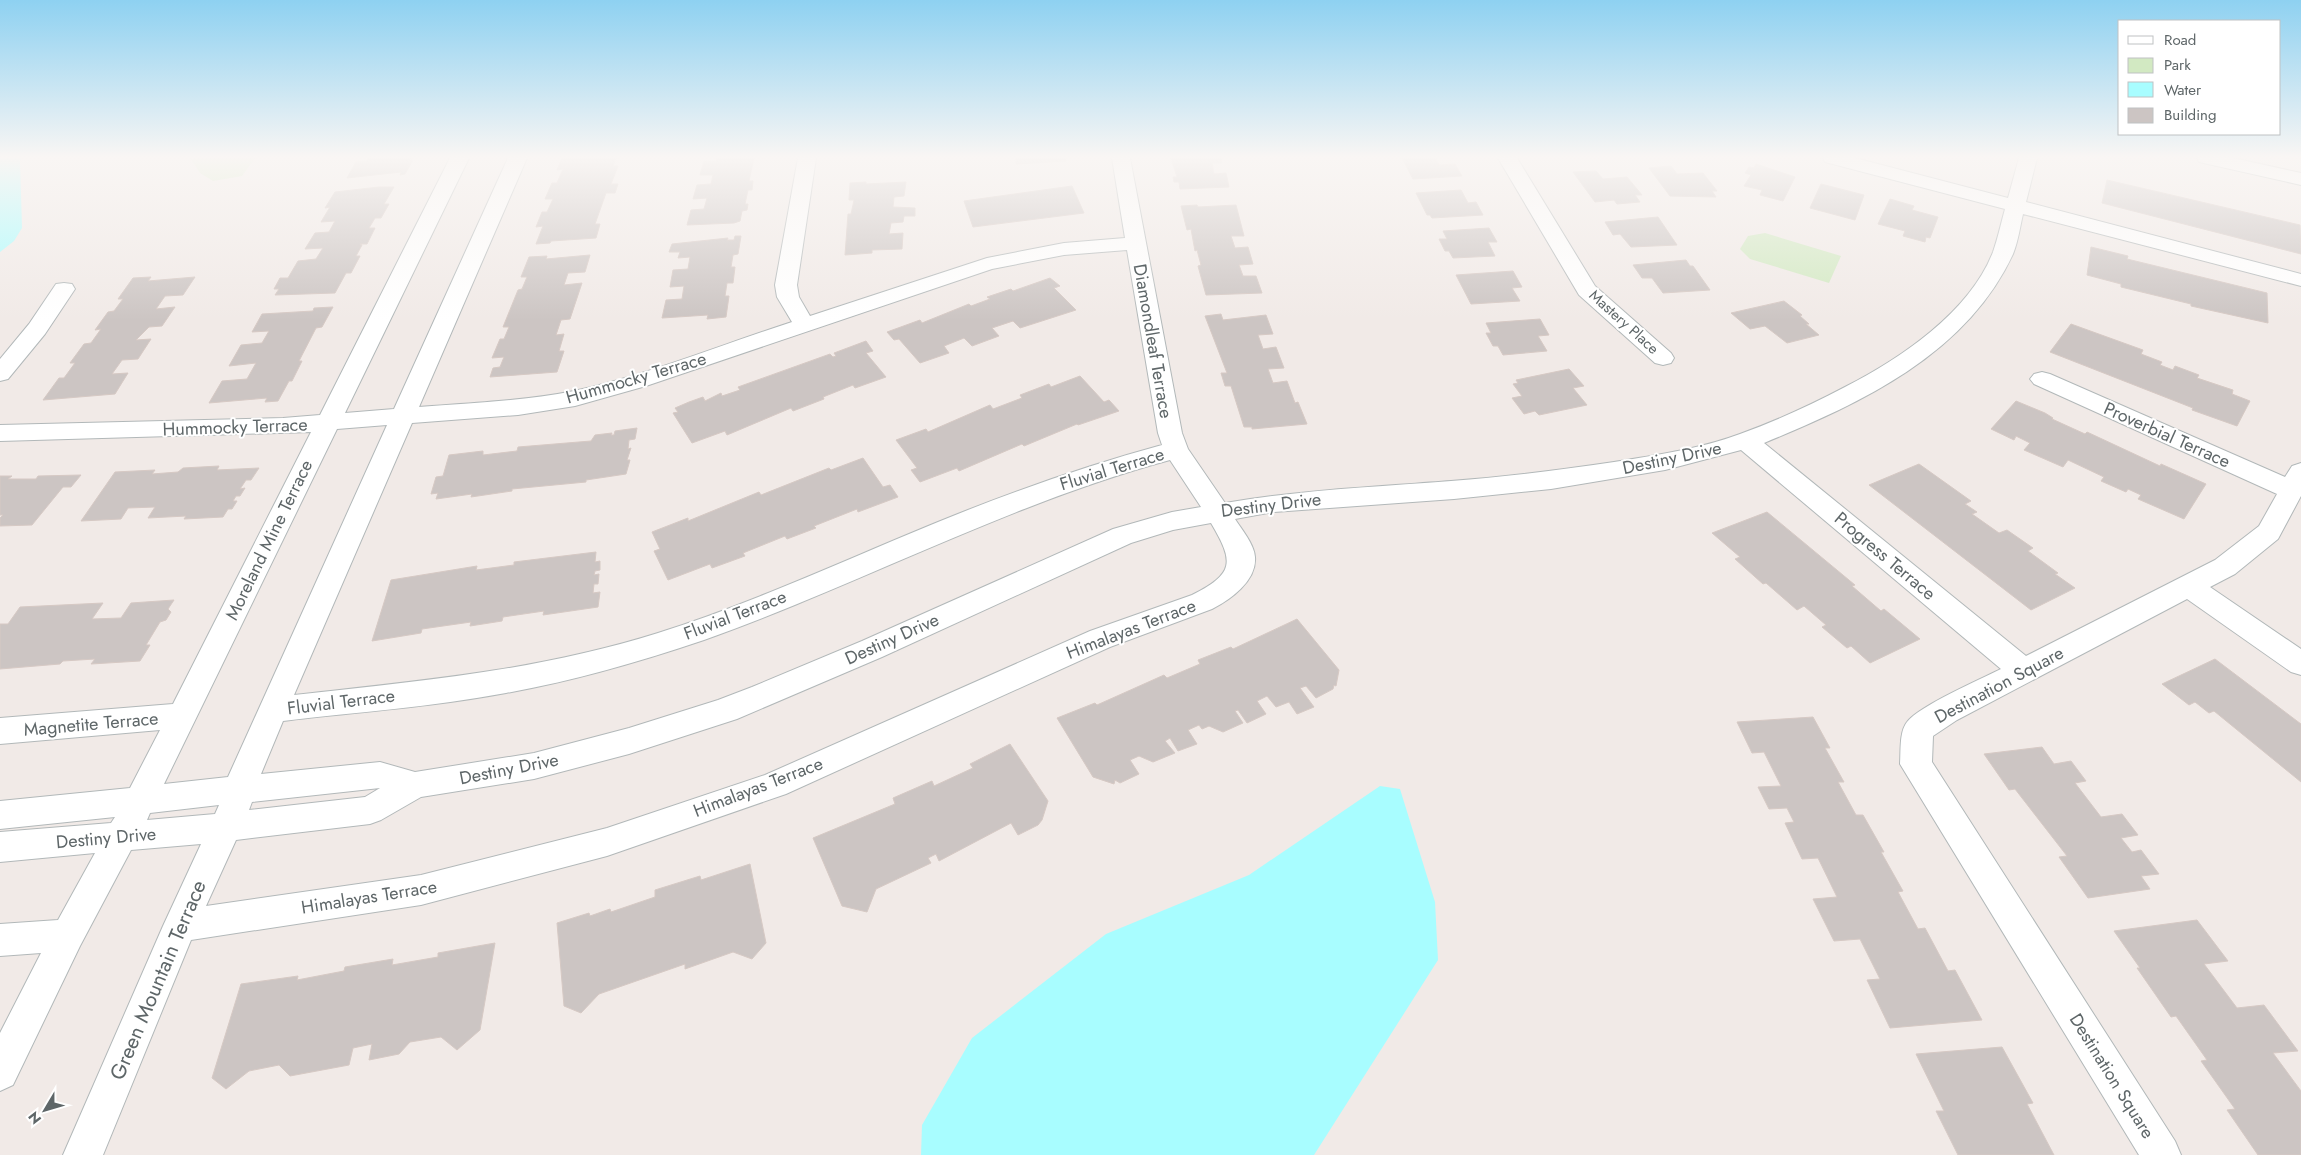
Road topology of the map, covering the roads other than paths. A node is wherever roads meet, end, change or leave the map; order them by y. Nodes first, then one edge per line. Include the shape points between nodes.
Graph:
1 (433, 212) edge
2 (494, 212) edge
3 (798, 212) edge
4 (1131, 212) edge
5 (1540, 212) edge
6 (2014, 212) edge
7 (2039, 212) edge
8 (1136, 243) junction
9 (2301, 280) edge
10 (64, 289) dead end
11 (805, 324) junction
12 (1664, 358) dead end
13 (0, 374) edge
14 (2042, 379) dead end
15 (404, 417) junction
16 (326, 423) junction
17 (0, 433) edge
18 (1746, 441) junction
19 (1176, 450) junction
20 (2296, 482) edge
21 (1218, 512) junction
22 (2189, 586) junction
23 (2301, 664) edge
24 (2024, 671) junction
25 (274, 710) junction
26 (181, 716) junction
27 (0, 731) edge
28 (234, 808) junction
29 (0, 814) edge
30 (131, 818) junction
31 (0, 847) edge
32 (180, 926) junction
33 (68, 935) junction
34 (0, 940) edge
35 (0, 1072) edge
36 (84, 1155) edge
37 (2161, 1155) edge

1 - 16 street, Moreland Mine Terrace
2 - 15 street
3 - 11 street via 786,285 788,297
4 - 8 street, Diamondleaf Terrace
5 - 12 street, Mastery Place via 1587,290
6 - 18 street, Destiny Drive via 2003,253 1994,270 1958,320 1936,340 1872,383 1817,412
7 - 9 street
8 - 11 street, Hummocky Terrace via 1064,249 1013,258
8 - 19 street, Diamondleaf Terrace via 1166,419
10 - 13 street
11 - 15 street, Hummocky Terrace via 638,381 575,398 518,407
14 - 20 street, Proverbial Terrace
15 - 16 street, Hummocky Terrace
15 - 25 street
16 - 17 street, Hummocky Terrace
16 - 26 street, Moreland Mine Terrace
18 - 21 street, Destiny Drive via 1666,462 1551,480 1274,502
18 - 24 street, Progress Terrace
19 - 21 street, Diamondleaf Terrace
19 - 25 street, Fluvial Terrace via 1076,478 724,621 620,654 561,670 472,687
20 - 22 street, Destination Square via 2269,532 2225,567
21 - 28 street, Destiny Drive via 1122,536 803,678 684,724 630,741 534,766 415,785 370,810
21 - 32 street, Himalayas Terrace via 1242,558 1231,583 1218,594 1100,639 775,785 607,842 456,882
22 - 23 street
22 - 24 street, Destination Square
24 - 37 street, Destination Square via 1946,711 1918,730 1916,764
25 - 28 street via 248,766
26 - 27 street, Magnetite Terrace
26 - 30 street, Moreland Mine Terrace
28 - 30 street, Destiny Drive
28 - 32 street, Green Mountain Terrace
29 - 30 street, Destiny Drive
30 - 31 street, Destiny Drive
30 - 33 street
32 - 36 street, Green Mountain Terrace
33 - 34 street
33 - 35 street

